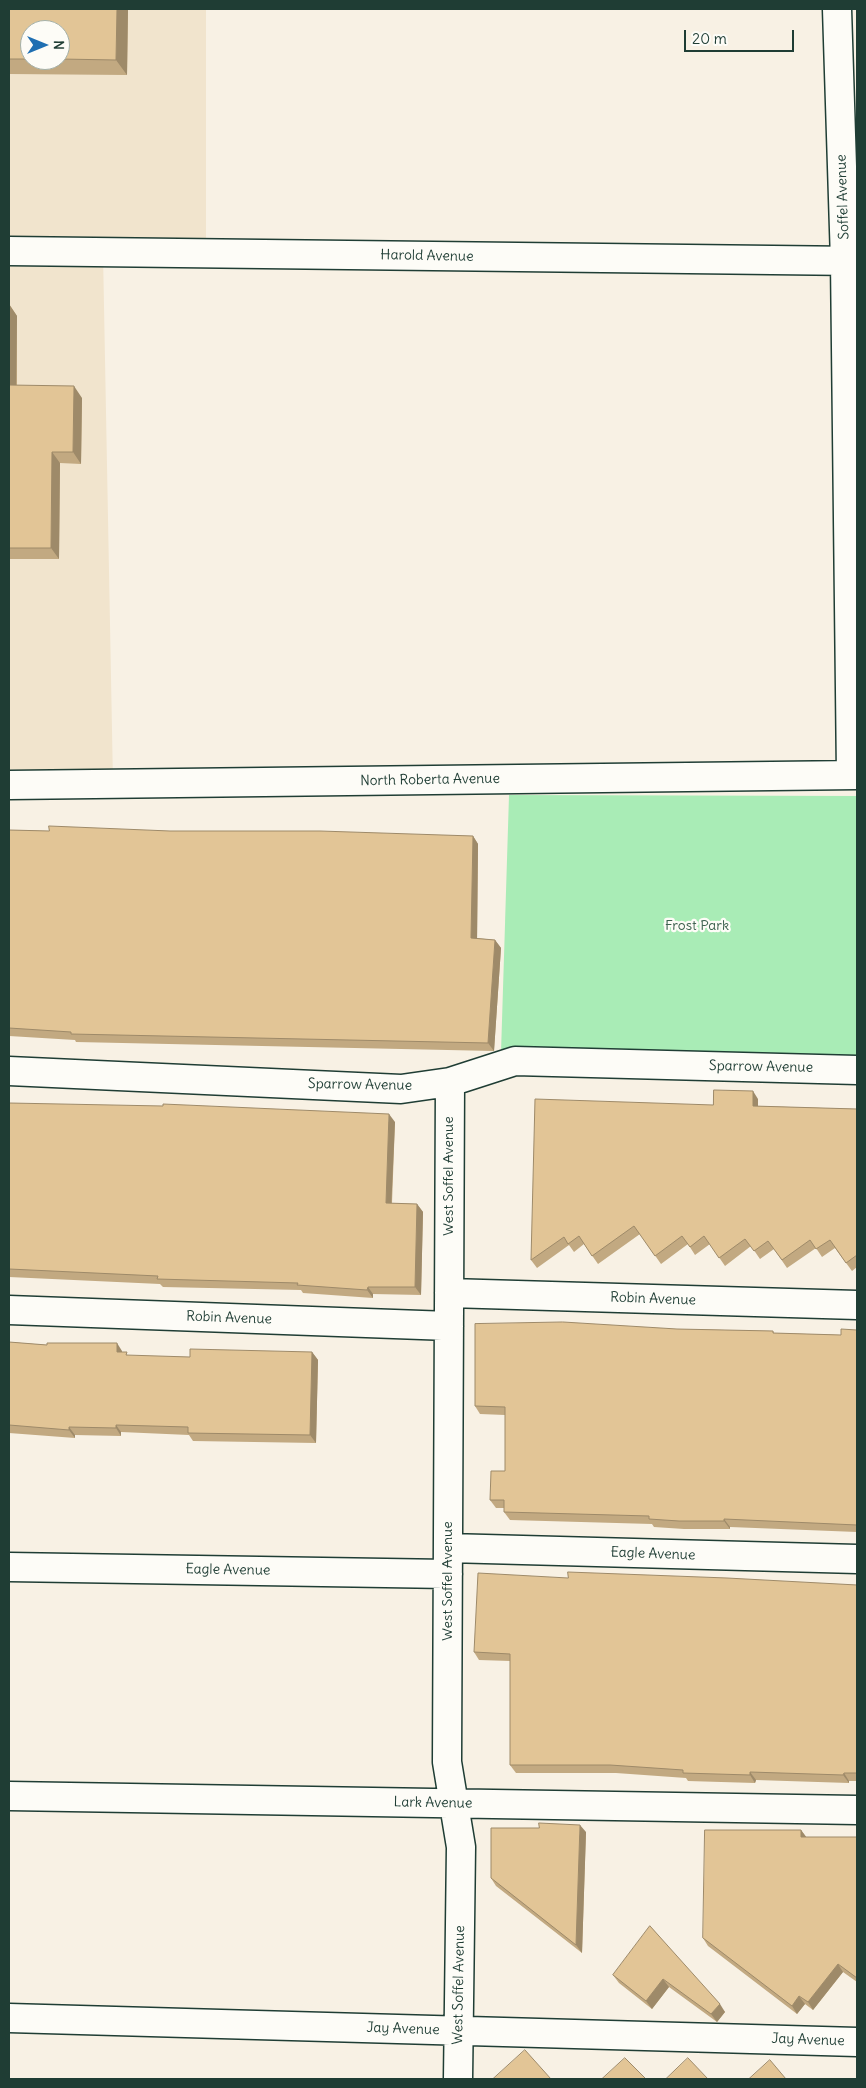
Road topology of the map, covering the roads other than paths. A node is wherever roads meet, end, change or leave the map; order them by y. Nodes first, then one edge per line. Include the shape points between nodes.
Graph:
1 (838, 9) edge
2 (9, 251) edge
3 (851, 261) edge
4 (854, 775) edge
5 (9, 785) edge
6 (857, 1070) edge
7 (9, 1071) edge
8 (450, 1082) junction
9 (449, 1293) junction
10 (857, 1305) edge
11 (9, 1310) edge
12 (449, 1326) junction
13 (857, 1559) edge
14 (448, 1561) junction
15 (9, 1567) edge
16 (9, 1796) edge
17 (455, 1803) junction
18 (857, 1810) edge
19 (9, 2018) edge
20 (458, 2030) junction
21 (857, 2042) edge
22 (458, 2079) edge

1 - 3 street, Soffel Avenue
2 - 3 street, Harold Avenue
3 - 4 street, Soffel Avenue
4 - 5 street, North Roberta Avenue
6 - 8 street, Sparrow Avenue via 515,1061
7 - 8 street, Sparrow Avenue via 400,1089
8 - 9 street, West Soffel Avenue
9 - 10 street, Robin Avenue
9 - 12 street, West Soffel Avenue
11 - 12 street, Robin Avenue
12 - 14 street, West Soffel Avenue
13 - 14 street, Eagle Avenue
14 - 15 street, Eagle Avenue
14 - 17 street, West Soffel Avenue via 447,1762
16 - 17 street, Lark Avenue
17 - 18 street, Lark Avenue
17 - 20 street, West Soffel Avenue via 461,1847
19 - 20 street, Jay Avenue
20 - 21 street, Jay Avenue
20 - 22 street, West Soffel Avenue

